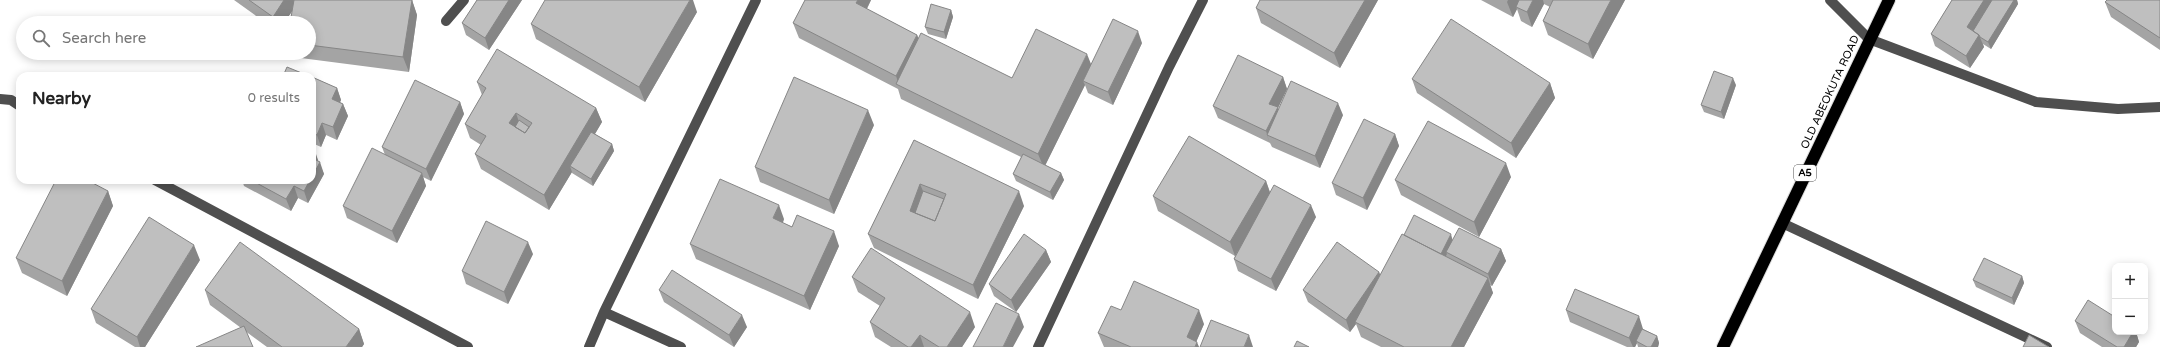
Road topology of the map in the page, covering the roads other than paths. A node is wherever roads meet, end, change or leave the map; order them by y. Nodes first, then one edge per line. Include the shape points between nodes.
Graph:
1 (464, 0) edge
2 (756, 0) edge
3 (1203, 0) edge
4 (1830, 0) edge
5 (1888, 0) edge
6 (446, 21) dead end
7 (1869, 39) junction
8 (0, 99) edge
9 (16, 103) edge
10 (2160, 107) edge
11 (162, 184) edge
12 (1782, 223) junction
13 (604, 312) junction
14 (468, 347) edge
15 (589, 347) edge
16 (681, 347) edge
17 (1038, 347) edge
18 (1723, 347) edge
19 (2047, 347) edge

1 - 6 street
2 - 13 street
3 - 17 street via 1165,74
4 - 7 street
5 - 7 highway, OLD ABEOKUTA ROAD / A5
7 - 10 street via 2036,102 2118,109
7 - 12 highway, OLD ABEOKUTA ROAD / A5
8 - 9 street
11 - 14 street
12 - 18 highway, OLD ABEOKUTA ROAD / A5
12 - 19 street
13 - 15 street
13 - 16 street

